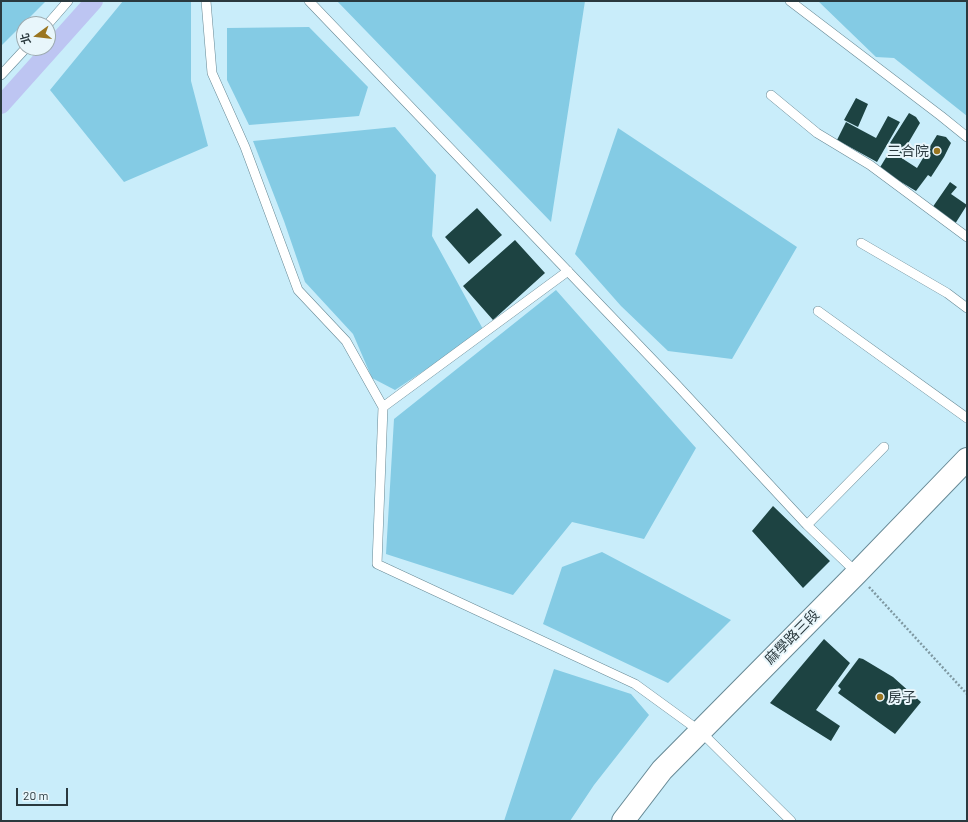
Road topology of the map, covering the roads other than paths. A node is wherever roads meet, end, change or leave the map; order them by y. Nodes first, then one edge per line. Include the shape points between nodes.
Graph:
1 (68, 1) edge
2 (206, 1) edge
3 (308, 1) edge
4 (790, 1) edge
5 (55, 16) edge
6 (19, 56) edge
7 (1, 75) edge
8 (770, 95) dead end
9 (967, 138) edge
10 (967, 237) edge
11 (861, 243) dead end
12 (568, 271) junction
13 (967, 308) edge
14 (818, 311) dead end
15 (383, 407) junction
16 (967, 418) edge
17 (884, 447) dead end
18 (967, 459) edge
19 (807, 525) junction
20 (857, 573) junction
21 (701, 732) junction
22 (623, 821) edge
23 (791, 821) edge

1 - 5 lane
2 - 15 lane via 212,73 246,147 298,290 346,341
3 - 12 lane
4 - 9 lane
6 - 7 lane
8 - 10 lane via 817,133 870,165
11 - 13 lane via 947,293
12 - 15 lane
12 - 19 lane
14 - 16 lane
15 - 21 lane via 377,564 635,684
17 - 19 lane
18 - 20 main road, 麻學路三段
19 - 20 lane
20 - 21 main road, 麻學路三段
21 - 22 main road, 麻學路三段 via 662,770
21 - 23 lane

